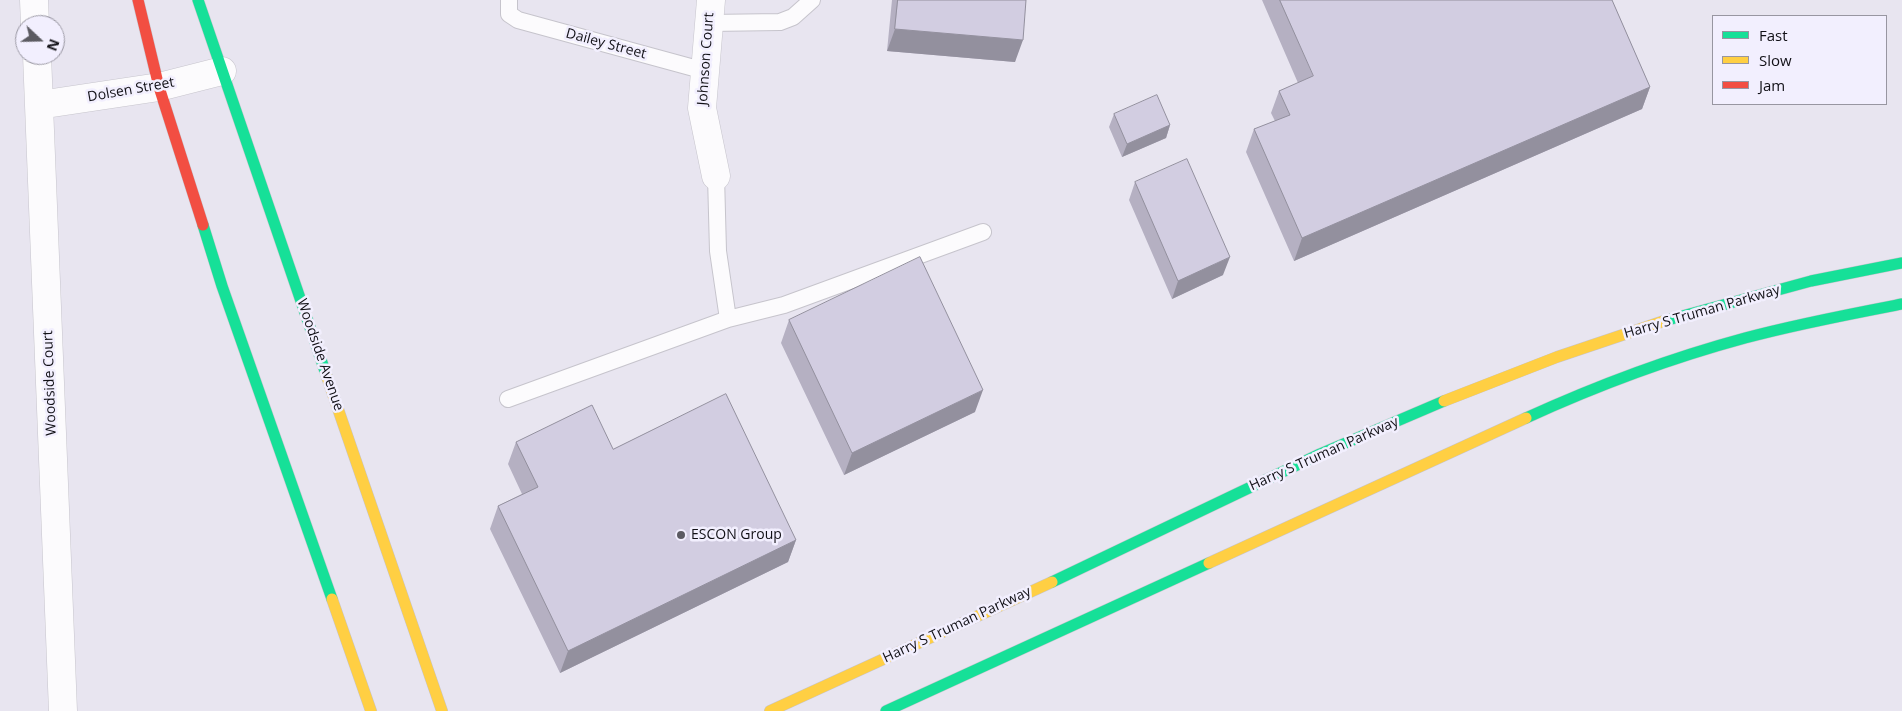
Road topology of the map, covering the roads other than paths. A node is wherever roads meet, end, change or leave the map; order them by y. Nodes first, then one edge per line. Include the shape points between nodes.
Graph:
1 (34, 0) edge
2 (138, 0) edge
3 (198, 0) edge
4 (812, 0) edge
5 (509, 7) edge
6 (710, 12) edge
7 (35, 15) edge
8 (37, 65) edge
9 (222, 71) junction
10 (705, 71) junction
11 (159, 87) junction
12 (39, 105) junction
13 (716, 176) joint
14 (983, 232) dead end
15 (1902, 263) edge
16 (1902, 304) edge
17 (728, 319) junction
18 (508, 399) dead end
19 (63, 711) edge
20 (371, 711) edge
21 (442, 711) edge
22 (770, 711) edge
23 (886, 711) edge

1 - 7 street
2 - 11 main road
3 - 9 main road, Woodside Avenue
4 - 6 lane via 793,17 780,22
5 - 10 lane, Dailey Street via 518,20
6 - 10 street, Johnson Court
8 - 12 street, Woodside Court
9 - 11 street, Dolsen Street
9 - 21 main road, Woodside Avenue
10 - 13 street, Johnson Court via 702,108
11 - 12 street, Dolsen Street
11 - 20 main road via 222,286
12 - 19 street, Woodside Court
13 - 17 lane via 718,251
14 - 17 lane via 784,305
15 - 22 main road, Harry S Truman Parkway via 1811,281 1670,320 1557,357 1452,398 1320,454
16 - 23 main road via 1804,322 1720,345 1541,411
17 - 18 lane

